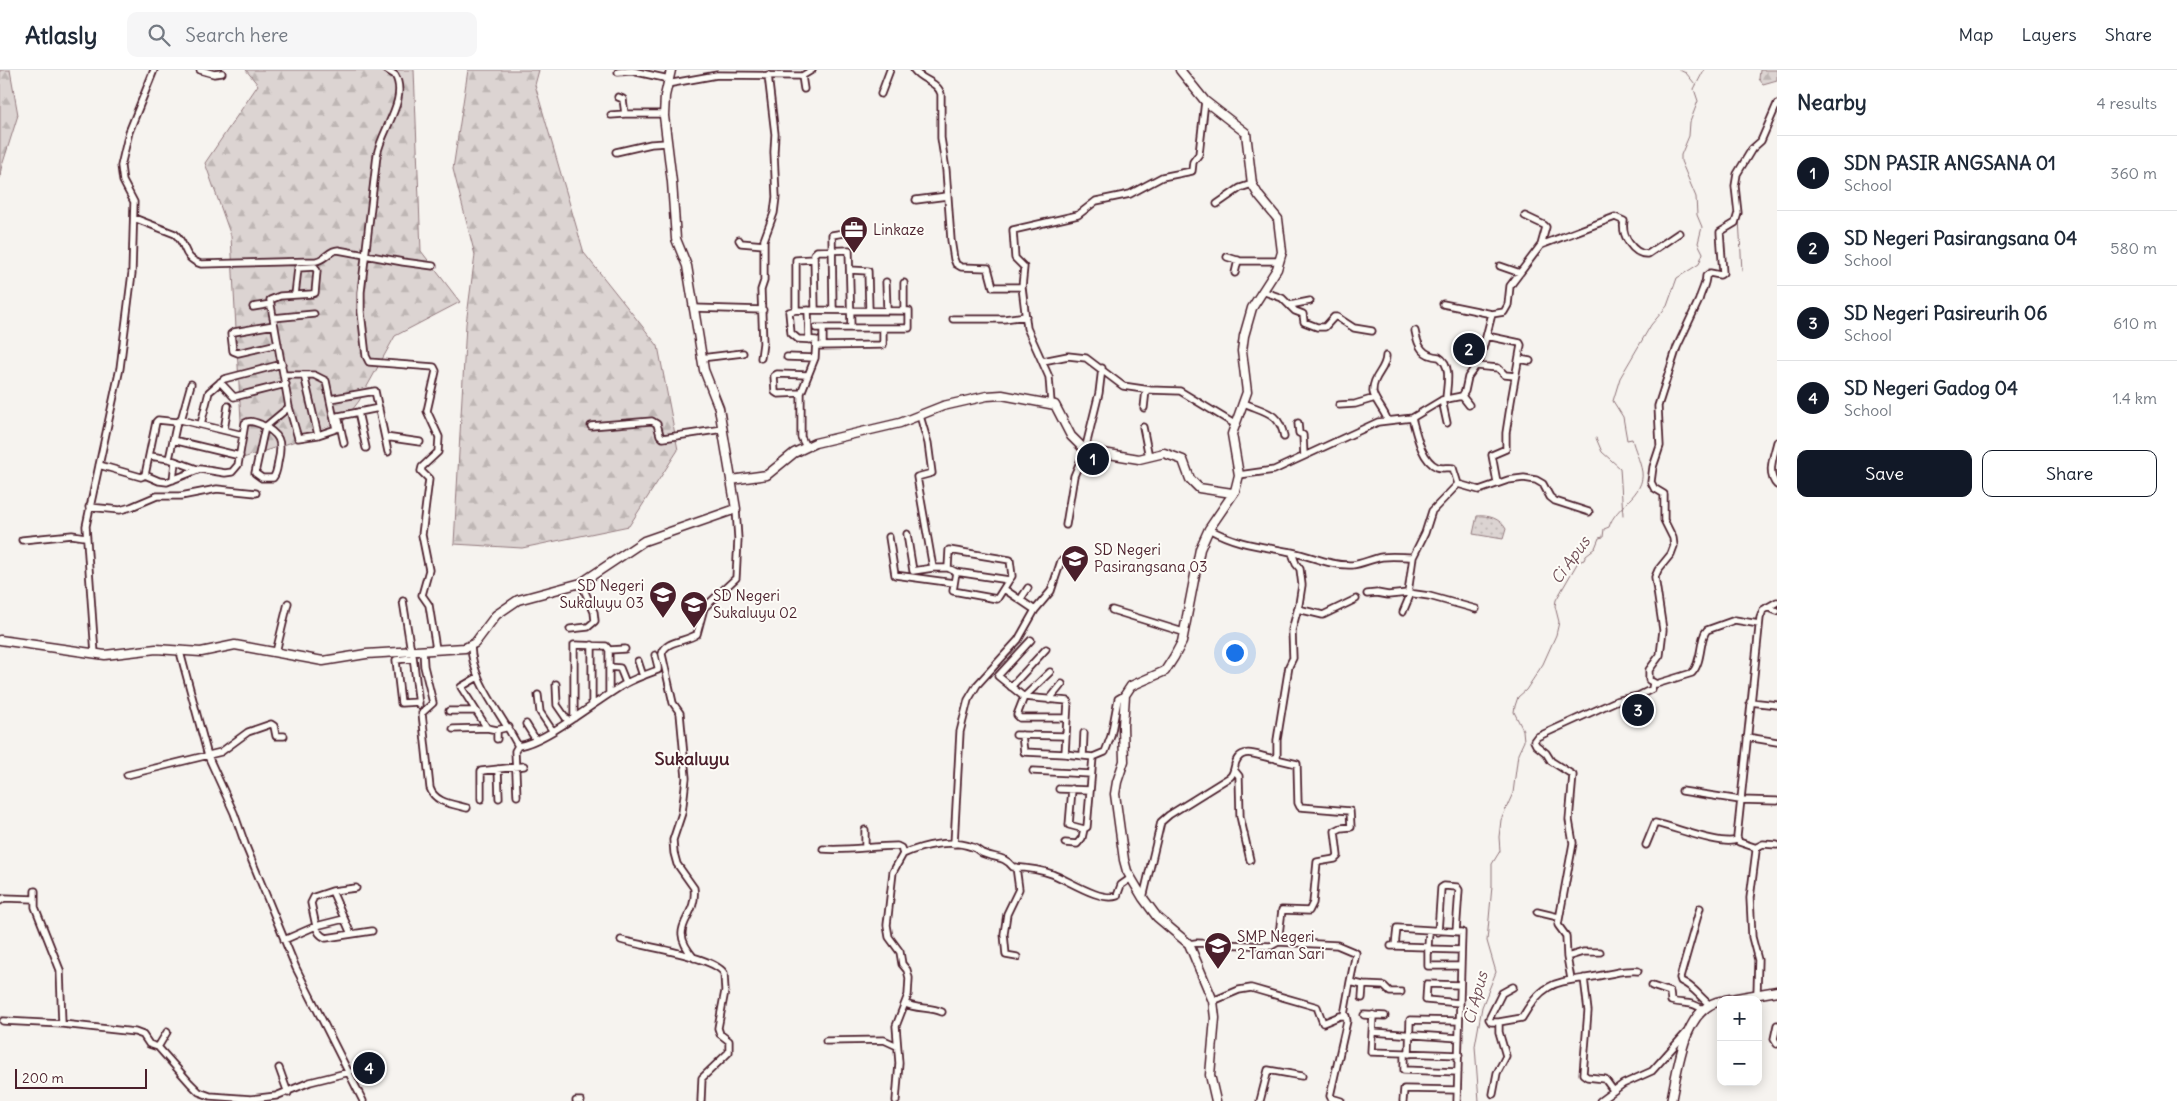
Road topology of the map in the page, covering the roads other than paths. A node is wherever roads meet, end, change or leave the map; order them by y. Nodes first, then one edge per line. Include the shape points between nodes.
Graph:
1 (154, 70) edge
2 (200, 70) edge
3 (387, 70) edge
4 (671, 70) edge
5 (812, 70) edge
6 (890, 70) edge
7 (914, 70) edge
8 (1180, 70) edge
9 (618, 72) dead end
10 (222, 73) dead end
11 (768, 75) junction
12 (802, 76) junction
13 (668, 82) junction
14 (804, 89) dead end
15 (881, 94) dead end
16 (618, 97) dead end
17 (1205, 101) junction
18 (1777, 104) edge
19 (625, 114) junction
20 (664, 114) junction
21 (611, 115) dead end
22 (667, 143) junction
23 (616, 152) dead end
24 (1252, 184) junction
25 (946, 196) junction
26 (916, 200) dead end
27 (1218, 204) dead end
28 (1525, 216) dead end
29 (134, 218) junction
30 (844, 233) dead end
31 (1679, 233) dead end
32 (739, 240) dead end
33 (764, 245) junction
34 (1541, 245) junction
35 (832, 250) junction
36 (365, 255) junction
37 (1227, 257) dead end
38 (814, 259) junction
39 (1238, 260) junction
40 (1280, 260) junction
41 (433, 266) dead end
42 (1500, 266) dead end
43 (850, 270) junction
44 (1235, 273) dead end
45 (1520, 273) junction
46 (886, 282) dead end
47 (904, 283) dead end
48 (1022, 287) junction
49 (1262, 290) junction
50 (295, 295) junction
51 (1310, 301) dead end
52 (271, 304) junction
53 (1443, 304) dead end
54 (1290, 305) junction
55 (253, 307) dead end
56 (693, 308) junction
57 (904, 309) junction
58 (762, 310) junction
59 (796, 310) junction
60 (808, 310) junction
61 (815, 310) junction
62 (833, 310) junction
63 (851, 310) junction
64 (869, 310) junction
65 (887, 310) junction
66 (314, 314) dead end
67 (1492, 314) junction
68 (1026, 316) junction
69 (273, 318) junction
70 (953, 320) dead end
71 (274, 325) junction
72 (816, 328) dead end
73 (823, 328) junction
74 (851, 328) junction
75 (883, 328) junction
76 (1372, 332) dead end
77 (1415, 332) dead end
78 (1487, 336) junction
79 (809, 340) junction
80 (278, 344) junction
81 (819, 346) junction
82 (743, 353) dead end
83 (1386, 356) dead end
84 (787, 357) dead end
85 (701, 358) junction
86 (761, 358) dead end
87 (815, 358) junction
88 (1519, 359) junction
89 (1043, 361) junction
90 (1530, 362) dead end
91 (282, 364) junction
92 (1477, 366) junction
93 (1102, 368) junction
94 (285, 375) junction
95 (304, 375) junction
96 (808, 375) junction
97 (1515, 376) junction
98 (220, 382) junction
99 (191, 384) dead end
100 (286, 384) junction
101 (1146, 390) junction
102 (801, 393) junction
103 (1462, 396) junction
104 (1375, 398) junction
105 (330, 399) junction
106 (1444, 399) junction
107 (1051, 403) junction
108 (1244, 403) junction
109 (1339, 405) dead end
110 (228, 406) dead end
111 (1469, 406) dead end
112 (290, 408) junction
113 (379, 408) junction
114 (1144, 408) dead end
115 (358, 412) junction
116 (920, 416) junction
117 (336, 417) junction
118 (1412, 418) junction
119 (1387, 420) junction
120 (179, 421) junction
121 (1298, 423) dead end
122 (1447, 423) dead end
123 (201, 424) junction
124 (1236, 425) junction
125 (591, 426) dead end
126 (265, 427) junction
127 (1143, 428) dead end
128 (723, 429) junction
129 (224, 430) junction
130 (243, 434) junction
131 (318, 435) junction
132 (385, 437) junction
133 (1284, 437) dead end
134 (173, 440) junction
135 (420, 442) dead end
136 (1777, 442) edge
137 (344, 443) dead end
138 (806, 447) junction
139 (366, 448) dead end
140 (1085, 450) junction
141 (388, 452) dead end
142 (150, 456) junction
143 (240, 456) junction
144 (1304, 456) junction
145 (1149, 457) junction
146 (172, 460) junction
147 (99, 465) junction
148 (197, 469) junction
149 (145, 475) junction
150 (1239, 475) junction
151 (173, 480) junction
152 (731, 480) junction
153 (1497, 482) junction
154 (1458, 484) junction
155 (1777, 485) edge
156 (256, 492) dead end
157 (1232, 493) junction
158 (88, 507) junction
159 (736, 509) junction
160 (1589, 512) dead end
161 (1066, 525) dead end
162 (1210, 529) junction
163 (907, 534) dead end
164 (85, 537) junction
165 (889, 537) dead end
166 (22, 540) dead end
167 (1292, 553) junction
168 (1413, 557) junction
169 (1060, 561) dead end
170 (933, 568) junction
171 (948, 568) junction
172 (913, 572) junction
173 (956, 572) junction
174 (906, 576) junction
175 (1009, 580) junction
176 (581, 583) junction
177 (954, 583) junction
178 (1028, 588) dead end
179 (1004, 589) junction
180 (1410, 593) junction
181 (1367, 594) dead end
182 (1356, 599) dead end
183 (1020, 600) junction
184 (403, 601) dead end
185 (1777, 602) edge
186 (288, 603) dead end
187 (1767, 607) junction
188 (1298, 609) junction
189 (1476, 609) dead end
190 (1035, 610) junction
191 (1112, 610) dead end
192 (1777, 611) edge
193 (1403, 612) dead end
194 (1759, 624) junction
195 (570, 629) dead end
196 (1183, 632) junction
197 (0, 640) edge
198 (1031, 640) dead end
199 (592, 645) junction
200 (471, 646) junction
201 (436, 649) junction
202 (625, 649) dead end
203 (1046, 649) dead end
204 (423, 650) junction
205 (609, 650) junction
206 (180, 652) junction
207 (276, 652) junction
208 (95, 654) junction
209 (412, 654) junction
210 (655, 654) dead end
211 (638, 661) dead end
212 (610, 667) junction
213 (1050, 672) dead end
214 (478, 676) junction
215 (643, 676) junction
216 (626, 683) junction
217 (1653, 683) junction
218 (556, 684) dead end
219 (1062, 684) dead end
220 (1010, 687) junction
221 (609, 694) junction
222 (538, 695) dead end
223 (1125, 695) junction
224 (1024, 697) junction
225 (1049, 700) junction
226 (1750, 702) junction
227 (592, 705) junction
228 (1777, 705) edge
229 (476, 710) junction
230 (449, 712) dead end
231 (574, 718) junction
232 (1067, 718) junction
233 (568, 721) junction
234 (526, 724) dead end
235 (487, 728) junction
236 (509, 728) junction
237 (453, 729) dead end
238 (497, 730) junction
239 (552, 730) junction
240 (1084, 733) dead end
241 (284, 736) dead end
242 (1066, 736) junction
243 (1747, 737) junction
244 (497, 740) dead end
245 (536, 740) junction
246 (1777, 742) edge
247 (518, 746) junction
248 (1065, 754) junction
249 (208, 756) junction
250 (1083, 756) junction
251 (1093, 757) junction
252 (1276, 759) junction
253 (524, 766) dead end
254 (515, 768) junction
255 (498, 770) junction
256 (1235, 770) junction
257 (1034, 772) dead end
258 (1091, 774) junction
259 (127, 775) dead end
260 (1059, 788) dead end
261 (1072, 789) junction
262 (1090, 790) junction
263 (1682, 791) dead end
264 (517, 796) dead end
265 (499, 798) dead end
266 (481, 799) dead end
267 (1740, 800) junction
268 (1777, 801) edge
269 (467, 808) dead end
270 (1084, 829) junction
271 (865, 830) dead end
272 (1737, 840) junction
273 (1065, 843) dead end
274 (954, 844) junction
275 (1646, 845) dead end
276 (1777, 845) edge
277 (865, 846) junction
278 (1755, 848) junction
279 (822, 849) dead end
280 (903, 854) junction
281 (1250, 860) dead end
282 (1016, 867) junction
283 (1131, 878) junction
284 (356, 888) dead end
285 (35, 890) dead end
286 (332, 891) junction
287 (1143, 898) junction
288 (34, 899) junction
289 (0, 901) edge
290 (1700, 908) dead end
291 (1536, 912) dead end
292 (1558, 917) junction
293 (344, 919) junction
294 (316, 926) junction
295 (372, 930) dead end
296 (1429, 931) junction
297 (1438, 932) junction
298 (1456, 932) junction
299 (351, 934) junction
300 (284, 940) junction
301 (621, 940) dead end
302 (1278, 942) junction
303 (1189, 944) junction
304 (1428, 948) junction
305 (1461, 950) junction
306 (1600, 952) dead end
307 (1017, 957) dead end
308 (1567, 957) junction
309 (694, 958) junction
310 (1461, 966) junction
311 (1638, 971) dead end
312 (1584, 978) junction
313 (1571, 979) junction
314 (1350, 982) junction
315 (1363, 985) junction
316 (1460, 985) junction
317 (1652, 986) dead end
318 (1513, 987) dead end
319 (1777, 991) edge
320 (1401, 992) dead end
321 (1757, 994) junction
322 (1746, 996) edge
323 (1362, 998) dead end
324 (1213, 1001) junction
325 (905, 1003) junction
326 (1460, 1003) junction
327 (1717, 1003) edge
328 (1707, 1008) junction
329 (942, 1012) dead end
330 (1344, 1015) junction
331 (1364, 1015) dead end
332 (1373, 1015) junction
333 (1385, 1016) dead end
334 (3, 1021) dead end
335 (1459, 1021) junction
336 (1499, 1022) junction
337 (62, 1024) junction
338 (1777, 1025) edge
339 (167, 1032) dead end
340 (1372, 1032) junction
341 (1686, 1033) junction
342 (1409, 1036) junction
343 (1459, 1038) junction
344 (826, 1041) dead end
345 (1777, 1044) edge
346 (897, 1046) junction
347 (158, 1047) junction
348 (1407, 1053) junction
349 (1459, 1055) junction
350 (279, 1068) dead end
351 (350, 1072) junction
352 (1458, 1072) junction
353 (1302, 1076) dead end
354 (1457, 1090) junction
355 (1613, 1090) junction
356 (288, 1093) junction
357 (1493, 1094) dead end
358 (242, 1099) edge
359 (363, 1101) edge
360 (576, 1101) edge
361 (581, 1101) edge
362 (701, 1101) edge
363 (896, 1101) edge
364 (1216, 1101) edge
365 (1260, 1101) edge
366 (1341, 1101) edge
367 (1403, 1101) edge
368 (1457, 1101) edge
369 (1600, 1101) edge
370 (1671, 1101) edge

1 - 29 street via 129,132 121,166 123,181 133,198
2 - 10 street
3 - 36 street via 397,79 398,95 378,148
4 - 13 street
5 - 12 street
6 - 15 street
7 - 25 street via 941,92
8 - 17 street
9 - 13 street via 632,71
11 - 12 street
11 - 13 street via 717,75
11 - 33 street via 775,134 776,198
12 - 14 street
13 - 20 street
16 - 19 street via 623,99
17 - 24 street via 1246,134
17 - 48 street via 1199,154 1193,162 1192,171 1162,177 1130,194 1096,201 1078,215 1013,230 1015,258 1024,267
18 - 217 street via 1761,141 1752,149 1737,174 1738,217 1730,228 1720,232 1723,273 1706,276 1675,352 1658,406 1660,446 1651,482 1664,494 1664,520 1674,543 1671,554 1655,577 1663,630 1660,655 1648,674
19 - 20 street
19 - 21 street
20 - 22 street
22 - 23 street
22 - 56 street via 676,239 687,266
24 - 27 street
24 - 40 street via 1278,219
25 - 26 street
25 - 48 street via 956,264 988,268 993,287
28 - 34 street via 1546,226
29 - 36 street via 175,234 187,256 201,264 319,261 334,250
29 - 147 street via 130,300 120,368
30 - 35 street via 832,234
31 - 34 street via 1656,250 1642,255 1623,232 1624,221 1615,217
32 - 33 street via 741,244
33 - 58 street
34 - 45 street
35 - 38 street via 817,251
35 - 43 street via 850,251
35 - 62 street
36 - 41 street
36 - 201 street via 361,312 368,360 371,363 434,367 436,371 427,411 439,437 438,452 421,469 429,479 422,535 429,570 422,595 430,605
37 - 39 street
38 - 59 street via 796,260
38 - 61 street
39 - 40 street
39 - 44 street
40 - 49 street
42 - 45 street
43 - 63 street
43 - 64 street via 868,271
45 - 67 street via 1510,286 1506,309 1500,314
46 - 65 street
47 - 57 street
48 - 68 street
49 - 54 street
49 - 108 street via 1250,314 1242,344 1247,387
50 - 50 street via 298,268 315,267 316,292
50 - 52 street via 273,298
51 - 54 street
52 - 55 street
52 - 69 street
53 - 67 street
54 - 76 street via 1303,314 1304,322 1316,327 1325,326 1337,317 1354,328
56 - 58 street
56 - 85 street
57 - 65 street
57 - 75 street via 909,311 910,328
58 - 86 street
59 - 60 street
59 - 79 street via 789,312 791,333 798,339
60 - 61 street
60 - 79 street
61 - 62 street
62 - 63 street
63 - 64 street
63 - 74 street
64 - 65 street
66 - 69 street
67 - 78 street
68 - 70 street
68 - 89 street via 1028,331
69 - 71 street
71 - 80 street
71 - 80 street via 234,332 231,334 233,351 238,353
72 - 73 street
73 - 74 street
73 - 81 street
74 - 75 street
75 - 81 street via 883,345
77 - 106 street via 1425,353 1440,357 1445,362
78 - 88 street via 1521,344
78 - 92 street
79 - 81 street via 816,340
80 - 91 street
81 - 87 street
82 - 85 street
83 - 104 street via 1385,365 1374,382
84 - 87 street
85 - 128 street via 718,403
87 - 96 street
88 - 90 street
88 - 97 street
89 - 93 street via 1074,356 1086,358
89 - 107 street via 1049,377
91 - 94 street
91 - 98 street
92 - 97 street via 1498,368 1505,375
92 - 103 street via 1468,377
93 - 101 street via 1123,386
93 - 140 street
94 - 95 street
94 - 100 street
95 - 105 street via 314,375 326,381
95 - 131 street
96 - 102 street
96 - 102 street via 774,376 778,394
97 - 153 street via 1506,449 1492,455
98 - 100 street via 234,397
98 - 123 street via 209,392
99 - 120 street
100 - 112 street
101 - 114 street
101 - 124 street via 1180,391
102 - 138 street via 800,437
103 - 106 street
103 - 111 street
104 - 109 street
104 - 119 street
105 - 113 street via 375,391
105 - 117 street
106 - 118 street
106 - 122 street
107 - 116 street via 995,395 943,406
107 - 140 street via 1058,408 1071,436
108 - 124 street
108 - 133 street via 1275,416
110 - 129 street
112 - 126 street
112 - 131 street via 298,438
113 - 115 street
113 - 132 street
115 - 117 street
115 - 139 street
116 - 138 street
116 - 170 street via 932,473 917,476
117 - 131 street via 336,429
117 - 137 street
118 - 119 street
118 - 154 street via 1420,444 1430,461 1438,468 1454,468
119 - 144 street
120 - 123 street
120 - 134 street
120 - 142 street via 156,422
121 - 144 street via 1299,433 1303,435
123 - 129 street
124 - 150 street via 1232,440
125 - 128 street via 652,421 657,424 663,438
126 - 126 street via 276,435 282,448 273,478 256,473
126 - 130 street via 247,421
127 - 145 street
128 - 152 street
129 - 130 street
130 - 143 street
132 - 135 street
132 - 141 street
134 - 143 street
134 - 146 street
136 - 155 street via 1772,469 1773,481
138 - 152 street via 767,475
140 - 145 street via 1124,458
140 - 161 street via 1074,476
142 - 146 street
142 - 149 street
143 - 148 street via 236,470 232,472
144 - 150 street via 1274,470
145 - 157 street via 1161,452 1178,457 1199,488
146 - 148 street
146 - 151 street
147 - 149 street via 141,477
147 - 158 street
148 - 151 street
149 - 151 street via 159,481
150 - 157 street
152 - 159 street
153 - 154 street via 1479,490
153 - 160 street via 1524,478 1536,480 1544,484 1555,501
154 - 168 street via 1432,511
156 - 158 street via 217,489 181,496 156,496 120,510
157 - 162 street
158 - 164 street
159 - 176 street via 644,541
159 - 309 street via 736,578 704,608 697,634 668,646 662,654 673,703 680,713 685,798 673,845 677,864 694,888 691,909 682,930 684,946
162 - 167 street via 1255,547
162 - 196 street via 1198,557
163 - 172 street
164 - 166 street via 72,535
164 - 208 street
165 - 174 street via 894,575
167 - 168 street via 1350,565 1384,557
167 - 188 street via 1302,574
168 - 180 street
169 - 190 street via 1054,587
170 - 171 street
170 - 172 street
171 - 173 street
171 - 175 street via 948,552 951,550 1010,560 1012,576
172 - 174 street
173 - 175 street
173 - 177 street
174 - 177 street
175 - 179 street
176 - 195 street via 595,621 588,627
176 - 200 street via 512,603 496,615
177 - 179 street via 953,591 997,599
178 - 183 street
179 - 183 street
180 - 181 street
180 - 189 street
180 - 193 street
182 - 188 street via 1322,615
183 - 190 street
184 - 209 street
185 - 187 street
186 - 207 street
187 - 192 street
187 - 194 street via 1762,611
188 - 252 street via 1292,630 1293,658 1288,666
190 - 274 street via 1018,640 977,685 968,700 959,744
191 - 196 street
194 - 217 street via 1735,620 1707,630 1692,674
194 - 226 street
196 - 223 street via 1182,642 1167,668 1131,686
197 - 208 street
198 - 220 street via 998,674
199 - 205 street via 606,646
199 - 227 street
199 - 231 street via 574,645
200 - 201 street
200 - 214 street
201 - 204 street
202 - 205 street
203 - 220 street
204 - 209 street
204 - 269 street via 433,703 422,713 430,788 440,800
205 - 212 street
206 - 207 street via 201,652 235,645
206 - 208 street via 156,649 115,655
206 - 249 street
207 - 209 street via 323,661 353,656
209 - 209 street via 396,660 401,703 419,704
210 - 215 street via 659,669
211 - 215 street
212 - 216 street via 619,668
212 - 221 street
213 - 224 street
214 - 229 street via 461,687
214 - 236 street
215 - 216 street
216 - 221 street
217 - 292 street via 1647,693 1616,701 1534,740 1551,761 1573,775 1569,820 1573,843
218 - 233 street via 557,705
219 - 225 street
220 - 224 street
221 - 227 street
222 - 239 street via 540,712
223 - 251 street via 1118,698 1108,746 1102,755
223 - 283 street via 1124,761 1115,794 1124,860
224 - 225 street
224 - 232 street via 1018,717
225 - 232 street via 1068,701
226 - 228 street
226 - 243 street
227 - 231 street
229 - 230 street
229 - 235 street
231 - 233 street
232 - 242 street
233 - 239 street
234 - 245 street
235 - 237 street
235 - 238 street
236 - 238 street
236 - 247 street
238 - 244 street
239 - 245 street
240 - 250 street
241 - 249 street via 276,736 272,725 256,728 225,750
242 - 248 street
242 - 248 street via 1019,735 1024,752
243 - 246 street
243 - 267 street
245 - 247 street
247 - 254 street via 514,751
248 - 250 street
249 - 259 street
249 - 300 street
250 - 251 street
251 - 258 street
252 - 256 street via 1244,754 1238,758
252 - 302 street via 1297,764 1300,807 1350,811 1351,826 1335,831 1336,859 1317,862 1313,903 1309,911 1282,910
253 - 254 street
254 - 255 street
254 - 264 street
255 - 265 street
255 - 266 street via 481,771
256 - 281 street via 1240,776 1240,816
256 - 287 street via 1162,822
257 - 258 street
258 - 262 street
260 - 261 street
261 - 262 street
261 - 270 street via 1069,825
262 - 270 street via 1087,826
263 - 267 street
267 - 268 street
267 - 272 street
270 - 273 street via 1077,844
271 - 277 street
272 - 275 street via 1729,842 1708,838 1655,823
272 - 278 street
274 - 280 street via 924,846
274 - 282 street via 971,846 982,853 1006,859
276 - 278 street via 1763,844
277 - 279 street
277 - 280 street via 899,846
278 - 321 street via 1750,898 1752,937 1758,960
280 - 325 street via 892,877 887,930 908,975
282 - 283 street via 1050,873 1096,894 1112,897 1117,896 1121,886
282 - 307 street via 1019,889 1007,914 1004,934 1006,955
283 - 287 street
284 - 286 street
285 - 288 street
286 - 293 street
286 - 294 street via 319,894 311,903
287 - 303 street via 1157,917
288 - 289 street via 4,898
288 - 337 street via 60,970
290 - 328 street via 1680,978 1693,987
291 - 292 street
292 - 308 street via 1558,928 1566,936
293 - 294 street
293 - 299 street
294 - 299 street via 320,936 326,938
294 - 300 street
295 - 299 street
296 - 297 street
296 - 304 street
296 - 304 street via 1428,928 1396,929 1393,946
297 - 298 street
297 - 298 street via 1441,888 1444,886 1459,890
298 - 305 street via 1462,932
300 - 351 street via 323,1024
301 - 309 street
302 - 303 street via 1271,946
302 - 314 street via 1337,945 1354,951
303 - 324 street
304 - 305 street
304 - 310 street via 1428,966
305 - 310 street
306 - 308 street
308 - 313 street
309 - 362 street via 724,972 725,991 718,1028 730,1047 729,1052 702,1078
310 - 316 street
311 - 312 street via 1618,971
312 - 313 street
312 - 355 street via 1588,1011 1583,1074 1605,1079
313 - 336 street via 1540,992 1521,1018
314 - 315 street
314 - 330 street
315 - 320 street via 1382,985 1390,992
315 - 323 street
316 - 326 street
316 - 326 street via 1427,984 1426,1000
317 - 328 street via 1670,992 1671,1001 1690,1002
318 - 336 street via 1502,993 1489,1019
319 - 321 street
321 - 322 street
324 - 330 street via 1251,988 1316,1007 1323,1023
324 - 364 street via 1215,1018 1210,1075
325 - 329 street
325 - 346 street via 896,1021
326 - 335 street
327 - 328 street
328 - 341 street
330 - 366 street via 1347,1021 1330,1096
331 - 332 street
332 - 333 street
332 - 340 street
334 - 337 street
335 - 342 street via 1410,1020
335 - 343 street
336 - 357 street via 1498,1032 1506,1056 1497,1074
337 - 347 street via 135,1032
338 - 345 street via 1774,1039
339 - 347 street
340 - 342 street
340 - 348 street via 1372,1052
341 - 355 street via 1652,1071
341 - 370 street
342 - 343 street
342 - 348 street
343 - 349 street
344 - 346 street via 884,1040
346 - 363 street via 900,1065
347 - 358 street via 200,1092
348 - 349 street
348 - 352 street via 1404,1070
349 - 352 street
350 - 356 street
351 - 356 street via 310,1082
351 - 359 street
352 - 354 street
353 - 365 street via 1268,1070
354 - 367 street via 1404,1089
354 - 368 street
355 - 369 street
356 - 358 street
360 - 361 street

